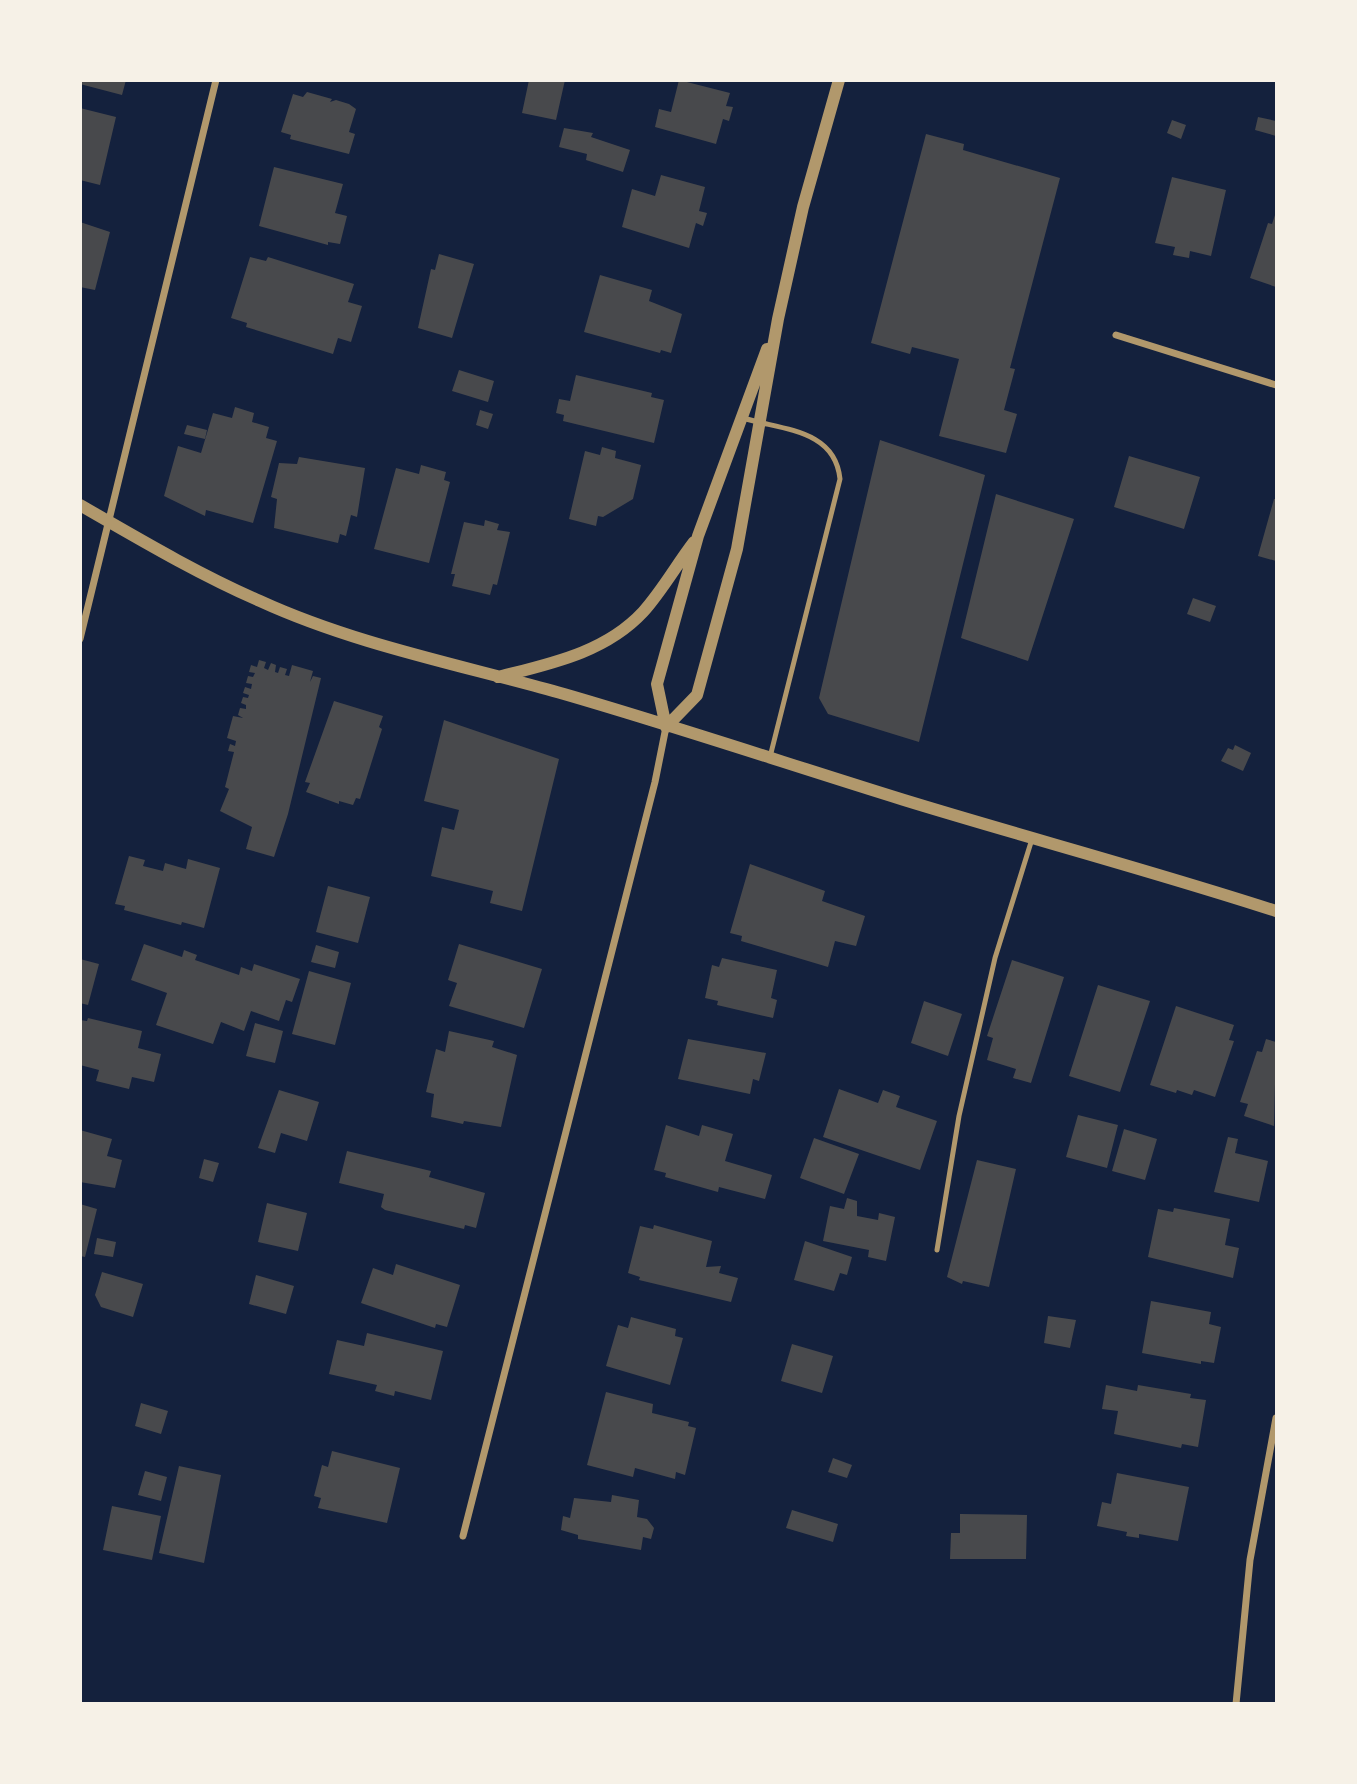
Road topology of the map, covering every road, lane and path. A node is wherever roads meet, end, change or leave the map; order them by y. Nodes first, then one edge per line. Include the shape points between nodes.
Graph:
1 (216, 80) edge
2 (839, 80) edge
3 (778, 319) junction
4 (1115, 335) dead end
5 (1276, 385) edge
6 (742, 418) junction
7 (760, 423) junction
8 (80, 505) edge
9 (111, 523) junction
10 (698, 536) junction
11 (80, 639) edge
12 (497, 677) junction
13 (666, 727) junction
14 (770, 757) junction
15 (1033, 836) junction
16 (1276, 911) edge
17 (937, 1250) dead end
18 (1276, 1418) edge
19 (463, 1536) dead end
20 (1236, 1703) edge

1 - 9 street
2 - 3 street
3 - 6 street
3 - 7 street
4 - 5 street
6 - 7 lane
6 - 10 street
7 - 13 street via 737,549 697,695
7 - 14 lane via 809,436 828,448 838,461 840,479
8 - 9 street
9 - 11 street
9 - 12 street via 261,602 421,657
10 - 12 street via 643,612 604,642 571,658
10 - 13 street via 657,684
12 - 13 street
13 - 14 street
13 - 19 street
14 - 15 street
15 - 16 street
15 - 17 lane via 995,958 959,1116
18 - 20 street via 1250,1560

